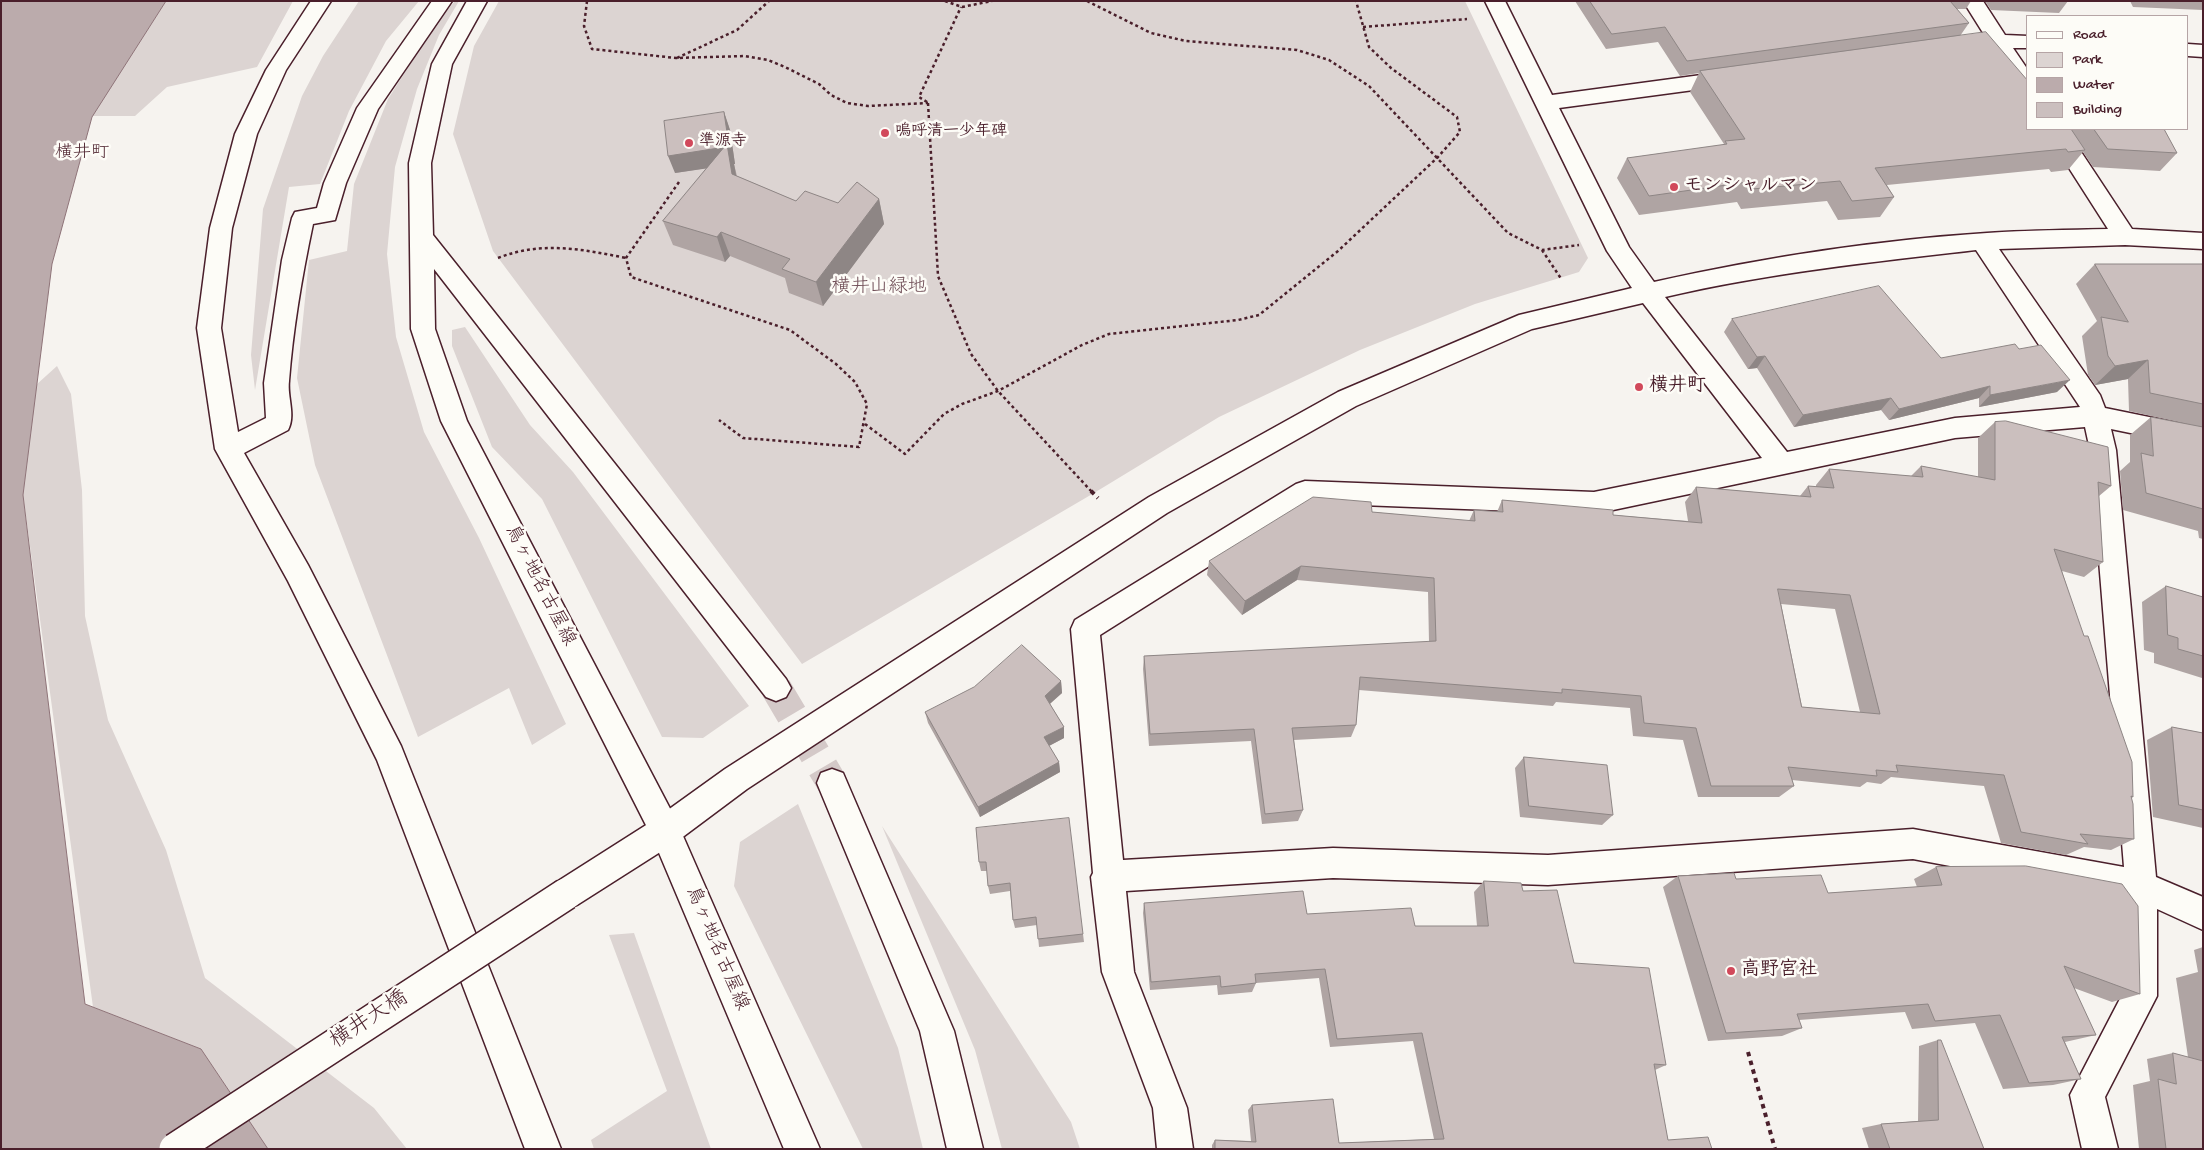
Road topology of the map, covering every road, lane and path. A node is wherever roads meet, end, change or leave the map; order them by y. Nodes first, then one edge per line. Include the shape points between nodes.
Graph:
1 (321, 1) edge
2 (442, 1) edge
3 (478, 1) edge
4 (587, 1) edge
5 (769, 1) edge
6 (945, 1) edge
7 (992, 1) edge
8 (1087, 1) edge
9 (1356, 1) edge
10 (1495, 1) edge
11 (1973, 1) edge
12 (961, 7) junction
13 (1472, 18) dead end
14 (1363, 27) junction
15 (1998, 41) junction
16 (2026, 42) edge
17 (1934, 50) edge
18 (2189, 50) edge
19 (2203, 51) edge
20 (676, 58) junction
21 (1748, 75) edge
22 (2026, 84) edge
23 (928, 103) junction
24 (1547, 103) junction
25 (2056, 130) edge
26 (1438, 157) junction
27 (679, 182) dead end
28 (420, 235) junction
29 (2125, 237) junction
30 (2203, 240) edge
31 (1982, 241) junction
32 (1582, 245) dead end
33 (1542, 250) junction
34 (498, 258) dead end
35 (626, 258) junction
36 (1564, 282) dead end
37 (1647, 292) junction
38 (998, 391) junction
39 (2096, 416) junction
40 (718, 420) dead end
41 (865, 424) junction
42 (2203, 438) edge
43 (228, 449) junction
44 (1780, 462) junction
45 (1098, 498) dead end
46 (776, 688) tunnel mouth
47 (832, 782) tunnel mouth
48 (665, 830) junction
49 (1107, 877) junction
50 (2141, 886) junction
51 (2203, 914) edge
52 (1748, 1052) edge
53 (175, 1149) edge
54 (543, 1149) edge
55 (802, 1149) edge
56 (964, 1149) edge
57 (1175, 1149) edge
58 (1775, 1149) edge
59 (2100, 1149) edge

1 - 43 street via 276,70 246,134 221,228 209,328
2 - 43 street via 368,108 335,184 327,214 303,218 276,383 279,423
3 - 28 street, 鳥ヶ地名古屋線 via 442,64 420,163
4 - 20 path via 584,24 586,39 592,49
5 - 20 path via 754,19 736,31
6 - 12 path
7 - 12 path via 970,8
8 - 26 path via 1151,32 1186,41 1297,50 1329,60 1369,86
9 - 14 path
10 - 24 street
11 - 15 street
12 - 23 path via 919,97
13 - 14 path
14 - 26 path via 1369,47 1391,68 1457,117 1460,132
15 - 16 street
15 - 17 street
15 - 22 street
18 - 19 street
20 - 23 path via 745,56 768,60 819,84 847,103 868,106
21 - 24 street
23 - 38 path via 938,276 972,354
24 - 37 street via 1619,250
25 - 29 street
26 - 33 path via 1508,233
26 - 38 path via 1308,278 1259,315 1109,334 1082,345
27 - 35 path
28 - 46 street
28 - 48 street, 鳥ヶ地名古屋線 via 423,329 454,422
29 - 30 street, 横井大橋
29 - 31 street, 横井大橋
31 - 37 street, 横井大橋 via 1727,274
31 - 39 street via 2091,402
32 - 33 path
33 - 36 path
34 - 35 path via 511,252 549,245
35 - 41 path via 631,277 790,330 855,382 867,404
37 - 44 street
37 - 48 street, 横井大橋 via 1527,321 1348,399 1158,505 736,779
38 - 41 path via 944,414 905,454
38 - 45 path
39 - 42 street
39 - 44 street via 1955,428
39 - 50 street via 2103,450
40 - 41 path via 744,438 859,447
43 - 54 street via 298,573 390,756
44 - 49 street via 1594,503 1305,492 1085,629
47 - 56 street via 937,1031
48 - 53 street, 横井大橋, bridge
48 - 55 street, 鳥ヶ地名古屋線
49 - 50 street via 1333,863 1548,870 1913,844
49 - 57 street via 1118,972 1170,1108
50 - 51 street
50 - 59 street via 2140,996 2087,1095
52 - 58 path

